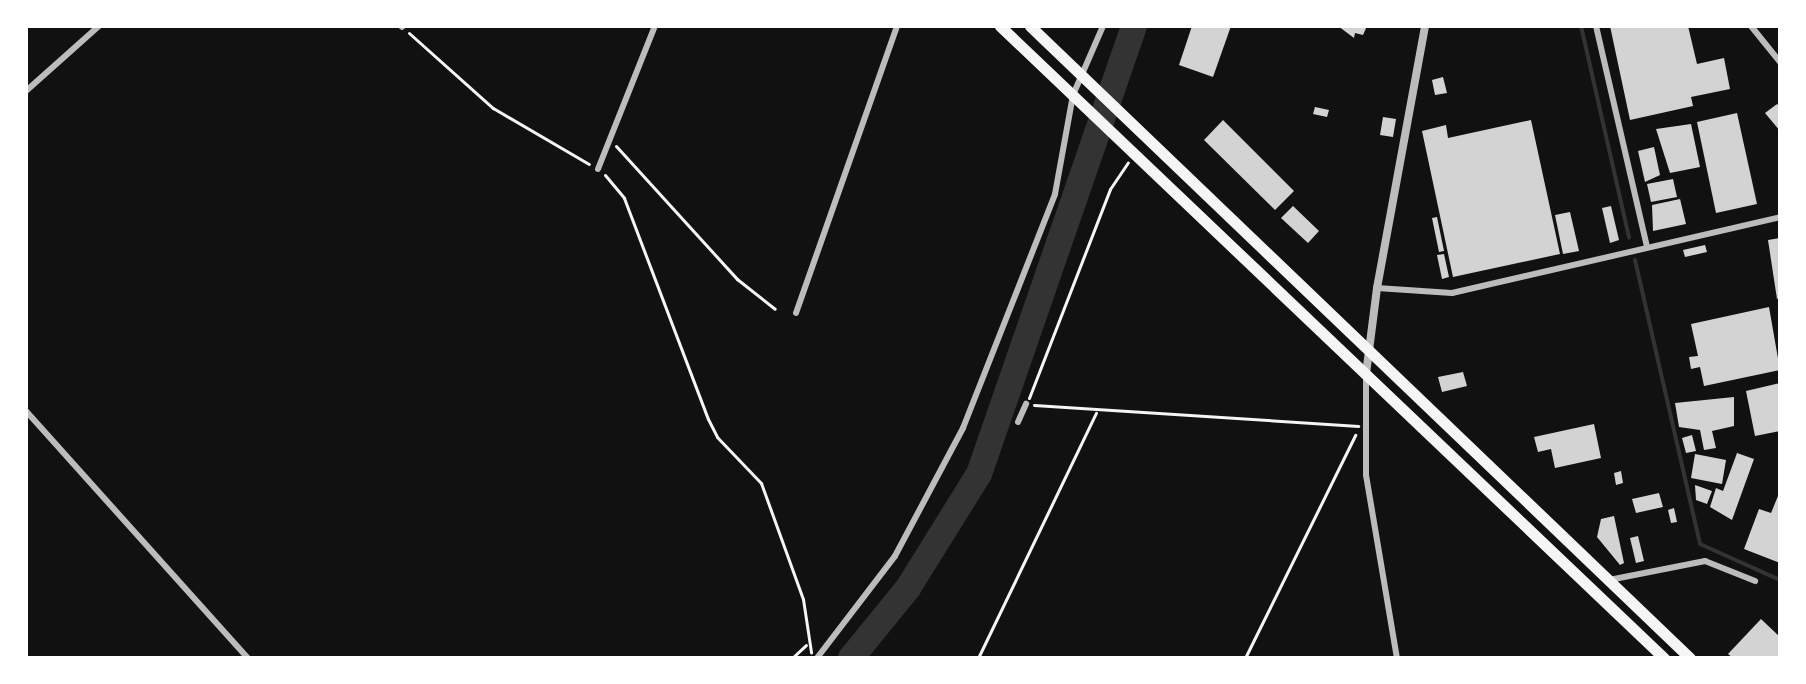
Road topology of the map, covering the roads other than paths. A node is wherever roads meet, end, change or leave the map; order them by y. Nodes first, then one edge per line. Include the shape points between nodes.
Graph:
1 (99, 26) edge
2 (655, 26) edge
3 (897, 26) edge
4 (1000, 26) edge
5 (1030, 26) edge
6 (1103, 26) edge
7 (1425, 26) edge
8 (1596, 26) edge
9 (1751, 26) edge
10 (1780, 62) edge
11 (1084, 78) junction
12 (26, 91) edge
13 (1075, 98) junction
14 (598, 169) road end
15 (1780, 217) edge
16 (1647, 247) junction
17 (1377, 288) junction
18 (796, 313) dead end
19 (1368, 350) junction
20 (1366, 374) junction
21 (1026, 404) road end
22 (26, 411) edge
23 (1018, 422) dead end
24 (1609, 580) junction
25 (1755, 581) dead end
26 (248, 658) edge
27 (816, 658) edge
28 (1397, 658) edge
29 (1663, 658) edge
30 (1690, 658) edge

1 - 12 street
2 - 14 street
3 - 18 street
4 - 13 highway
5 - 11 highway
6 - 11 street
7 - 17 street
8 - 16 street
9 - 10 street
11 - 13 street
11 - 19 highway
13 - 20 highway
13 - 27 street via 1055,194 963,428 895,556
15 - 16 street
16 - 17 street via 1452,293
17 - 19 street
19 - 20 street
19 - 24 highway
20 - 28 street via 1363,426
20 - 29 highway
21 - 23 street
22 - 26 street
24 - 25 street via 1705,561
24 - 30 highway

